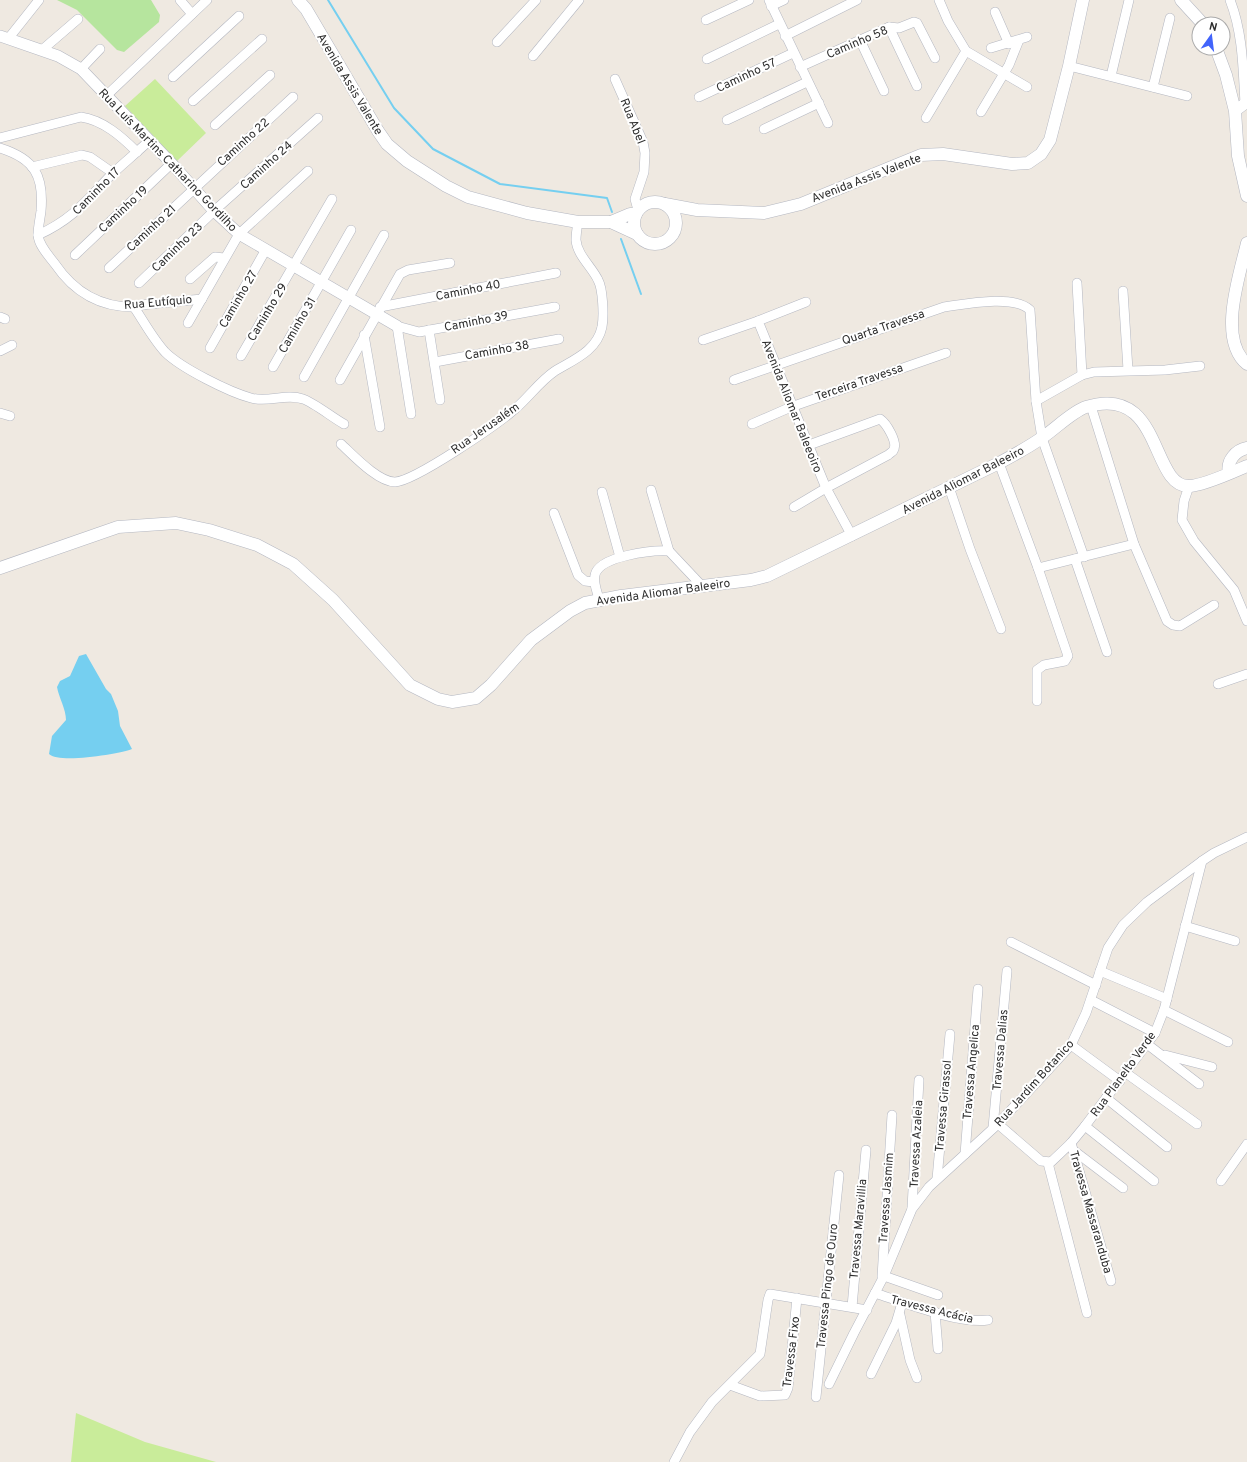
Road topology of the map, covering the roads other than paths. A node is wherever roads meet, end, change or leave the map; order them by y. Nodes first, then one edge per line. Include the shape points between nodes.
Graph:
1 (40, 0) edge
2 (180, 0) edge
3 (207, 0) edge
4 (298, 0) edge
5 (536, 0) edge
6 (579, 0) edge
7 (749, 0) edge
8 (784, 0) edge
9 (857, 0) edge
10 (939, 0) edge
11 (1084, 0) edge
12 (1129, 0) edge
13 (1181, 0) edge
14 (1230, 0) edge
15 (770, 3) edge
16 (996, 12) dead end
17 (192, 14) junction
18 (239, 16) dead end
19 (1195, 16) edge
20 (78, 18) dead end
21 (1170, 18) dead end
22 (706, 20) dead end
23 (779, 24) junction
24 (889, 27) junction
25 (785, 36) junction
26 (4, 38) edge
27 (262, 39) dead end
28 (860, 40) junction
29 (497, 42) dead end
30 (1009, 44) junction
31 (991, 48) dead end
32 (100, 49) dead end
33 (42, 50) junction
34 (966, 51) junction
35 (793, 53) junction
36 (533, 56) dead end
37 (1219, 56) edge
38 (935, 58) dead end
39 (707, 59) dead end
40 (1069, 66) junction
41 (800, 67) junction
42 (81, 69) junction
43 (1003, 74) junction
44 (270, 75) dead end
45 (1111, 76) junction
46 (173, 77) dead end
47 (615, 79) dead end
48 (807, 82) junction
49 (917, 86) dead end
50 (1027, 87) dead end
51 (1153, 87) junction
52 (884, 91) dead end
53 (107, 95) junction
54 (1187, 96) dead end
55 (293, 97) dead end
56 (699, 97) dead end
57 (193, 101) dead end
58 (819, 103) junction
59 (1246, 103) edge
60 (1235, 111) junction
61 (981, 112) dead end
62 (318, 118) dead end
63 (926, 118) dead end
64 (727, 120) dead end
65 (828, 123) dead end
66 (215, 125) dead end
67 (764, 129) dead end
68 (0, 138) edge
69 (149, 141) junction
70 (0, 148) edge
71 (137, 152) junction
72 (172, 164) junction
73 (32, 167) junction
74 (308, 171) dead end
75 (113, 173) junction
76 (194, 188) junction
77 (1247, 196) edge
78 (332, 199) dead end
79 (665, 204) junction
80 (697, 210) junction
81 (214, 211) junction
82 (637, 212) junction
83 (578, 222) junction
84 (611, 222) junction
85 (677, 225) junction
86 (352, 230) dead end
87 (239, 234) junction
88 (637, 234) junction
89 (38, 235) junction
90 (384, 235) dead end
91 (1247, 243) edge
92 (265, 251) junction
93 (75, 255) dead end
94 (224, 258) junction
95 (450, 262) dead end
96 (294, 266) junction
97 (109, 268) dead end
98 (556, 273) dead end
99 (190, 279) dead end
100 (322, 282) junction
101 (139, 283) dead end
102 (1077, 283) dead end
103 (1123, 291) dead end
104 (348, 297) junction
105 (202, 299) junction
106 (806, 302) dead end
107 (555, 306) dead end
108 (134, 307) junction
109 (379, 310) junction
110 (758, 321) junction
111 (188, 323) dead end
112 (397, 326) junction
113 (429, 330) junction
114 (364, 335) junction
115 (559, 339) dead end
116 (703, 340) dead end
117 (12, 345) dead end
118 (210, 348) dead end
119 (0, 351) edge
120 (946, 353) dead end
121 (240, 356) dead end
122 (435, 362) junction
123 (1247, 364) edge
124 (774, 365) junction
125 (1200, 366) dead end
126 (272, 367) dead end
127 (1128, 370) junction
128 (1082, 375) junction
129 (304, 377) dead end
130 (340, 380) dead end
131 (734, 380) dead end
132 (440, 400) dead end
133 (1036, 402) junction
134 (1091, 406) junction
135 (791, 407) junction
136 (0, 413) edge
137 (411, 414) dead end
138 (10, 416) dead end
139 (344, 424) dead end
140 (752, 424) dead end
141 (380, 427) dead end
142 (1042, 438) junction
143 (341, 444) dead end
144 (809, 445) junction
145 (1247, 448) edge
146 (999, 464) junction
147 (1247, 466) edge
148 (1229, 469) junction
149 (1189, 486) junction
150 (949, 487) junction
151 (826, 488) junction
152 (651, 490) dead end
153 (602, 492) dead end
154 (794, 507) dead end
155 (554, 513) dead end
156 (852, 536) junction
157 (1134, 544) junction
158 (668, 550) junction
159 (620, 557) junction
160 (1079, 558) junction
161 (0, 568) edge
162 (1038, 568) junction
163 (594, 582) junction
164 (702, 586) junction
165 (599, 599) junction
166 (1214, 605) dead end
167 (1247, 621) edge
168 (1002, 629) dead end
169 (1107, 652) dead end
170 (1247, 674) edge
171 (1218, 684) dead end
172 (1037, 701) dead end
173 (1247, 837) edge
174 (1202, 861) junction
175 (1185, 926) junction
176 (1011, 942) dead end
177 (1235, 942) dead end
178 (1007, 971) dead end
179 (1100, 971) junction
180 (1096, 985) junction
181 (978, 989) dead end
182 (1167, 999) junction
183 (1091, 1000) junction
184 (1164, 1010) junction
185 (1154, 1033) junction
186 (950, 1034) dead end
187 (1228, 1042) dead end
188 (1147, 1044) junction
189 (1071, 1045) junction
190 (1161, 1054) junction
191 (1212, 1067) dead end
192 (1126, 1073) junction
193 (919, 1080) dead end
194 (1120, 1081) junction
195 (1199, 1084) dead end
196 (1106, 1098) junction
197 (892, 1115) dead end
198 (1197, 1124) dead end
199 (996, 1126) junction
200 (1085, 1126) junction
201 (1247, 1144) edge
202 (1072, 1147) junction
203 (1167, 1147) dead end
204 (866, 1150) dead end
205 (965, 1154) junction
206 (1048, 1163) junction
207 (839, 1175) dead end
208 (937, 1179) junction
209 (1154, 1181) dead end
210 (1221, 1181) dead end
211 (1122, 1188) dead end
212 (912, 1209) junction
213 (883, 1278) junction
214 (1111, 1281) dead end
215 (875, 1293) junction
216 (938, 1295) dead end
217 (797, 1298) junction
218 (826, 1303) junction
219 (902, 1303) junction
220 (852, 1307) junction
221 (867, 1310) junction
222 (935, 1312) junction
223 (1087, 1313) dead end
224 (900, 1315) junction
225 (988, 1320) dead end
226 (938, 1349) dead end
227 (871, 1374) dead end
228 (917, 1378) dead end
229 (830, 1384) dead end
230 (730, 1385) junction
231 (816, 1397) dead end
232 (674, 1462) edge

1 - 26 street
2 - 17 street
3 - 17 street
4 - 83 main road, Avenida Assis Valente via 306,9 378,131 387,144 407,161 446,186 475,200
5 - 29 street
6 - 36 street
7 - 22 street
8 - 15 street
9 - 25 street
10 - 34 street
11 - 40 main road, Avenida Assis Valente
12 - 45 street
13 - 19 main road
14 - 59 street via 1239,33
15 - 23 street
16 - 30 street
17 - 53 street
18 - 46 street
20 - 33 street
21 - 51 street
23 - 25 street
23 - 39 street
24 - 28 street, Caminho 58
24 - 38 street, Caminho 58 via 898,28 916,22
24 - 49 street
25 - 35 street
26 - 33 street, Rua Luís Martins Catharino Gordilho
27 - 57 street
28 - 41 street, Caminho 58
28 - 52 street
30 - 31 street
30 - 43 street via 1023,38
32 - 42 street
33 - 42 street, Rua Luís Martins Catharino Gordilho
34 - 43 street
34 - 63 street
35 - 41 street
35 - 56 street, Caminho 57
37 - 60 main road
40 - 45 street
40 - 80 main road, Avenida Assis Valente via 1050,140 1040,154 1028,163 1012,164 943,154 921,155 801,204 779,210 751,213
41 - 48 street
42 - 53 street, Rua Luís Martins Catharino Gordilho
43 - 50 street
43 - 61 street
44 - 66 street
45 - 51 street
47 - 82 street, Rua Abel via 643,142 645,153 644,172 635,199
48 - 58 street
48 - 64 street
51 - 54 street
53 - 69 street, Rua Luís Martins Catharino Gordilho
55 - 76 street, Caminho 22
58 - 65 street
58 - 67 street
59 - 60 street
60 - 77 main road via 1238,156
62 - 81 street, Caminho 24
68 - 71 street via 82,117 92,119 117,133
69 - 71 street, Caminho 17
69 - 72 street, Rua Luís Martins Catharino Gordilho
70 - 73 street, Rua Eutíquio via 16,155
71 - 75 street, Caminho 17
72 - 76 street, Rua Luís Martins Catharino Gordilho
72 - 93 street, Caminho 19
73 - 75 street via 82,155 90,157
73 - 89 street, Rua Eutíquio via 42,188
74 - 87 street
75 - 89 street, Caminho 17 via 72,216
76 - 81 street, Rua Luís Martins Catharino Gordilho
76 - 97 street, Caminho 21
78 - 96 street, Caminho 29
79 - 80 main road, Avenida Assis Valente
79 - 82 main road via 646,204
79 - 85 main road via 674,213
80 - 85 main road
81 - 87 street, Rua Luís Martins Catharino Gordilho
81 - 101 street, Caminho 23
82 - 84 main road, Avenida Assis Valente
82 - 88 main road via 634,221
83 - 84 main road, Avenida Assis Valente
83 - 143 street, Rua Jerusalém via 576,241 601,289 602,327 587,351 555,372 514,410 441,460 406,479 394,482 383,479
84 - 88 main road, Avenida Assis Valente
85 - 88 main road via 672,237 660,244 647,243
86 - 100 street, Caminho 31
87 - 92 street, Rua Luís Martins Catharino Gordilho
87 - 94 street
89 - 108 street, Rua Eutíquio via 42,247 76,289 89,298 112,305
90 - 104 street
91 - 123 main road via 1232,317 1236,346
92 - 96 street, Rua Luís Martins Catharino Gordilho
92 - 118 street, Caminho 27
94 - 99 street via 215,256
94 - 105 street
95 - 109 street via 404,271 397,278
96 - 100 street, Rua Luís Martins Catharino Gordilho
96 - 121 street, Caminho 29
98 - 109 street, Caminho 40
100 - 104 street, Rua Luís Martins Catharino Gordilho
100 - 126 street, Caminho 31
102 - 128 street
103 - 127 street
104 - 109 street, Rua Luís Martins Catharino Gordilho
104 - 129 street
105 - 108 street, Rua Eutíquio
105 - 111 street
106 - 110 street
107 - 113 street, Caminho 39
108 - 139 street via 165,352 174,361 196,374 251,398 303,399
109 - 112 street, Rua Luís Martins Catharino Gordilho
109 - 114 street
110 - 116 street
110 - 124 street, Avenida Aliomar Baleeoiro
112 - 113 street, Caminho 39 via 419,332
112 - 137 street
113 - 122 street
114 - 130 street
114 - 141 street
115 - 122 street, Caminho 38
117 - 119 street
120 - 135 street, Terceira Travessa
122 - 132 street
124 - 131 street, Quarta Travessa
124 - 133 street, Quarta Travessa via 944,307 978,302 1008,302 1026,306 1030,310
124 - 135 street, Avenida Aliomar Baleeoiro
125 - 127 street via 1166,370
127 - 128 street
128 - 133 street
133 - 142 street
134 - 142 main road, Avenida Aliomar Baleeiro via 1082,409
134 - 149 main road, Avenida Aliomar Baleeiro via 1110,404 1122,407 1135,415 1148,430 1171,477
134 - 157 street
135 - 140 street, Terceira Travessa
135 - 144 street, Avenida Aliomar Baleeoiro
136 - 138 street
142 - 146 main road, Avenida Aliomar Baleeiro
142 - 160 street
144 - 151 street, Avenida Aliomar Baleeoiro
144 - 151 street via 880,419 894,440 893,450
145 - 148 main road via 1236,453
146 - 150 main road, Avenida Aliomar Baleeiro
146 - 162 street
147 - 148 main road
148 - 149 main road
149 - 167 street via 1182,520 1194,541 1234,590
150 - 156 main road, Avenida Aliomar Baleeiro
150 - 168 street via 970,549
151 - 154 street
151 - 156 street, Avenida Aliomar Baleeoiro
152 - 158 street
153 - 159 street
155 - 163 street via 578,575 585,581
156 - 164 main road, Avenida Aliomar Baleeiro via 767,576
157 - 160 street
157 - 166 street via 1170,623 1180,626
158 - 159 street
158 - 164 street
159 - 163 street via 600,566
160 - 162 street
160 - 169 street
161 - 165 main road, Avenida Aliomar Baleeiro via 118,527 176,523 209,530 257,546 293,564 333,600 410,685 438,699 452,702 476,698 542,631 574,608
162 - 172 street via 1068,656 1065,661 1038,668
163 - 165 street
164 - 165 main road, Avenida Aliomar Baleeiro
170 - 171 street
173 - 174 street, Rua Jardim Botanico
174 - 175 street, Rua Planelto Verde
174 - 179 street, Rua Jardim Botanico via 1147,902 1123,925 1108,948
175 - 177 street
175 - 182 street, Rua Planelto Verde
176 - 180 street
178 - 199 street, Travessa Dalias
179 - 180 street, Rua Jardim Botanico
179 - 182 street
180 - 183 street, Rua Jardim Botanico
181 - 205 street, Travessa Angelica
182 - 184 street, Rua Planelto Verde
183 - 185 street
183 - 189 street, Rua Jardim Botanico
184 - 185 street, Rua Planelto Verde
184 - 187 street
185 - 188 street, Rua Planelto Verde
186 - 208 street, Travessa Girassol
188 - 190 street
188 - 192 street, Rua Planelto Verde
189 - 194 street
189 - 199 street, Rua Jardim Botanico
190 - 191 street
190 - 195 street
192 - 194 street, Rua Planelto Verde
192 - 198 street
193 - 212 street, Travessa Azaleia
194 - 196 street, Rua Planelto Verde
196 - 200 street, Rua Planelto Verde
196 - 203 street
197 - 213 street, Travessa Jasmim
199 - 205 street, Rua Jardim Botanico
199 - 206 street via 1041,1161
200 - 202 street, Rua Planelto Verde
200 - 209 street
201 - 210 street
202 - 206 street, Rua Planelto Verde
202 - 211 street
202 - 214 street, Travessa Massaranduba
204 - 220 street, Travessa Maravillia
205 - 208 street, Rua Jardim Botanico
206 - 223 street
207 - 218 street, Travessa Pingo de Ouro
208 - 212 street, Rua Jardim Botanico
212 - 213 street, Rua Jardim Botanico
213 - 215 street, Rua Jardim Botanico
213 - 216 street
215 - 219 street, Travessa Acácia
215 - 221 street, Rua Jardim Botanico
217 - 218 street
217 - 230 street via 772,1293 768,1297 760,1352
217 - 230 street, Travessa Fixo via 788,1388 785,1395 760,1396
218 - 220 street
218 - 231 street, Travessa Pingo de Ouro
219 - 222 street, Travessa Acácia
219 - 224 street
220 - 221 street
221 - 229 street, Rua Jardim Botanico
222 - 225 street, Travessa Acácia via 973,1320
222 - 226 street
224 - 227 street
224 - 228 street via 910,1360
230 - 232 street via 712,1402 690,1432

